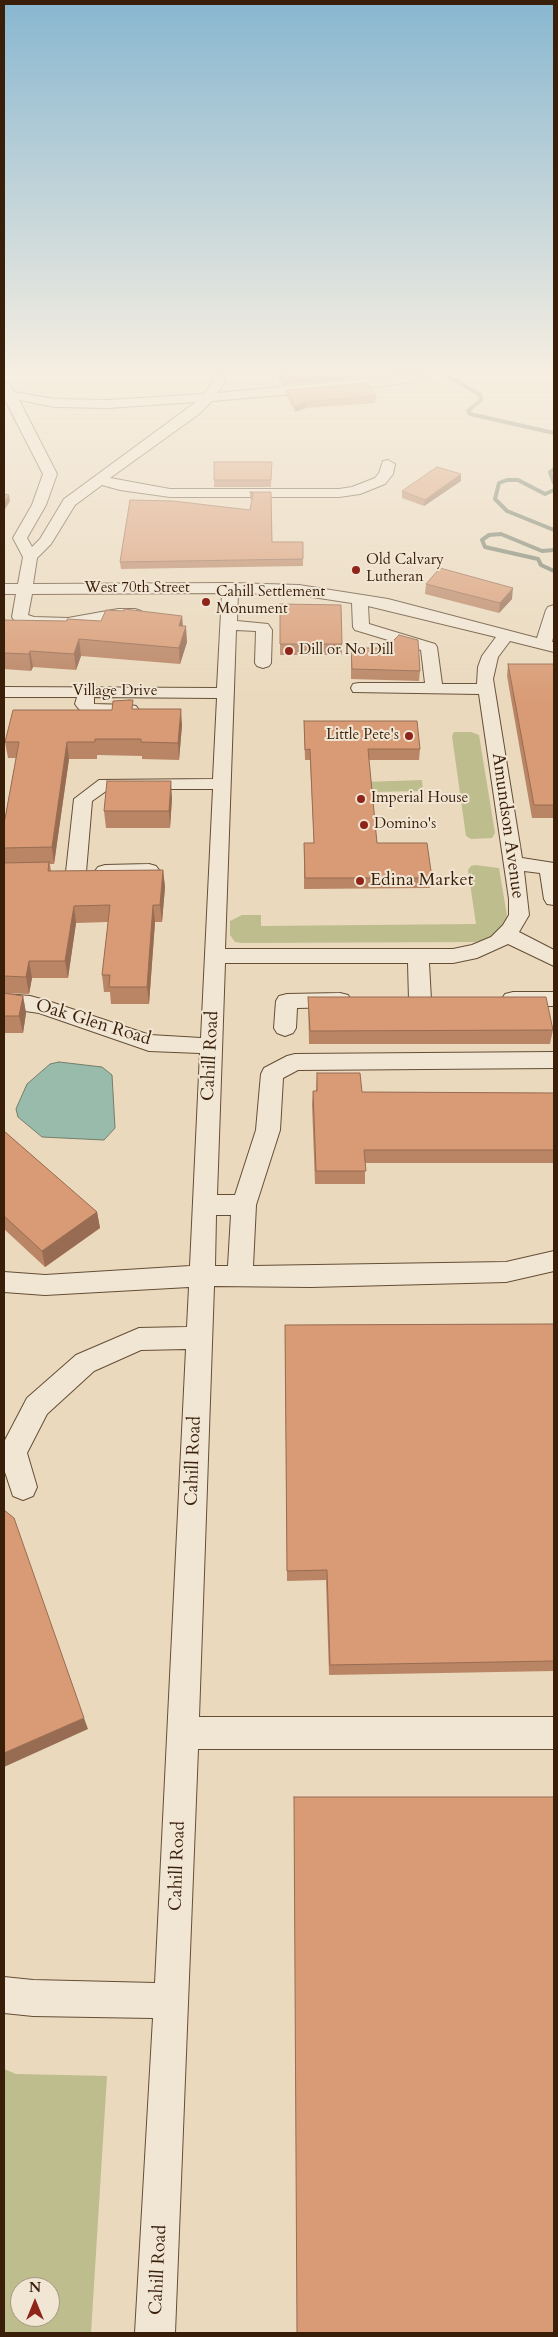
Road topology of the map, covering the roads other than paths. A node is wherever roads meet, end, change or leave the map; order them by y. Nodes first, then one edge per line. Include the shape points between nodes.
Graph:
1 (46, 485) edge
2 (90, 485) edge
3 (117, 485) edge
4 (370, 485) edge
5 (30, 557) junction
6 (230, 588) junction
7 (24, 589) junction
8 (4, 590) edge
9 (360, 601) junction
10 (554, 610) edge
11 (150, 615) edge
12 (229, 626) junction
13 (501, 641) junction
14 (548, 646) edge
15 (554, 658) edge
16 (263, 663) dead end
17 (359, 688) dead end
18 (434, 688) junction
19 (487, 689) junction
20 (4, 692) edge
21 (227, 693) junction
22 (223, 784) junction
23 (514, 863) junction
24 (552, 868) edge
25 (149, 870) edge
26 (554, 899) edge
27 (506, 934) junction
28 (418, 955) junction
29 (216, 956) junction
30 (554, 959) edge
31 (497, 999) edge
32 (554, 999) edge
33 (363, 1000) edge
34 (420, 1000) edge
35 (4, 1001) edge
36 (285, 1028) dead end
37 (211, 1046) junction
38 (554, 1060) edge
39 (205, 1204) junction
40 (244, 1205) junction
41 (554, 1260) edge
42 (202, 1276) junction
43 (240, 1276) junction
44 (4, 1282) edge
45 (199, 1338) junction
46 (23, 1487) dead end
47 (183, 1733) junction
48 (554, 1733) edge
49 (4, 1995) edge
50 (172, 2001) junction
51 (155, 2333) edge

1 - 5 street via 20,538
2 - 5 street via 69,502 46,541
3 - 4 street via 170,493 339,493
5 - 7 street
6 - 7 street, West 70th Street
6 - 9 street, West 70th Street via 299,590
6 - 12 street, Cahill Road
7 - 8 street, West 70th Street
7 - 11 street via 20,612 24,621 68,624 118,614
9 - 13 street, West 70th Street via 412,621
9 - 18 street via 361,628 429,647
10 - 14 street
12 - 16 street via 262,627
12 - 21 street, Cahill Road
13 - 14 street, West 70th Street
13 - 15 street, West 70th Street
13 - 19 street, Amundson Avenue via 486,667
17 - 18 street
18 - 19 street
19 - 23 street, Amundson Avenue
20 - 21 street, Village Drive via 86,692 84,704 88,709 108,711 134,710 142,706 147,693
21 - 22 street, Cahill Road
22 - 25 street via 105,784 83,798 67,872
22 - 29 street, Cahill Road
23 - 24 street
23 - 27 street, Amundson Avenue via 519,915
24 - 26 street
27 - 28 street, Amundson Avenue via 498,942 477,951 453,956
27 - 30 street
28 - 29 street, Amundson Avenue
28 - 34 street
29 - 37 street, Cahill Road
31 - 32 street
33 - 36 street via 287,1001
35 - 37 street, Oak Glen Road via 38,1005 149,1043
37 - 39 street, Cahill Road
38 - 40 street via 295,1062 272,1074 268,1130
39 - 40 street
39 - 42 street, Cahill Road
40 - 43 street
41 - 43 street via 506,1272
42 - 43 street
42 - 44 street via 45,1284
42 - 45 street, Cahill Road
45 - 46 street via 139,1339 85,1363 37,1406 13,1452
45 - 47 street, Cahill Road
47 - 48 street
47 - 50 street, Cahill Road
49 - 50 street
50 - 51 street, Cahill Road

